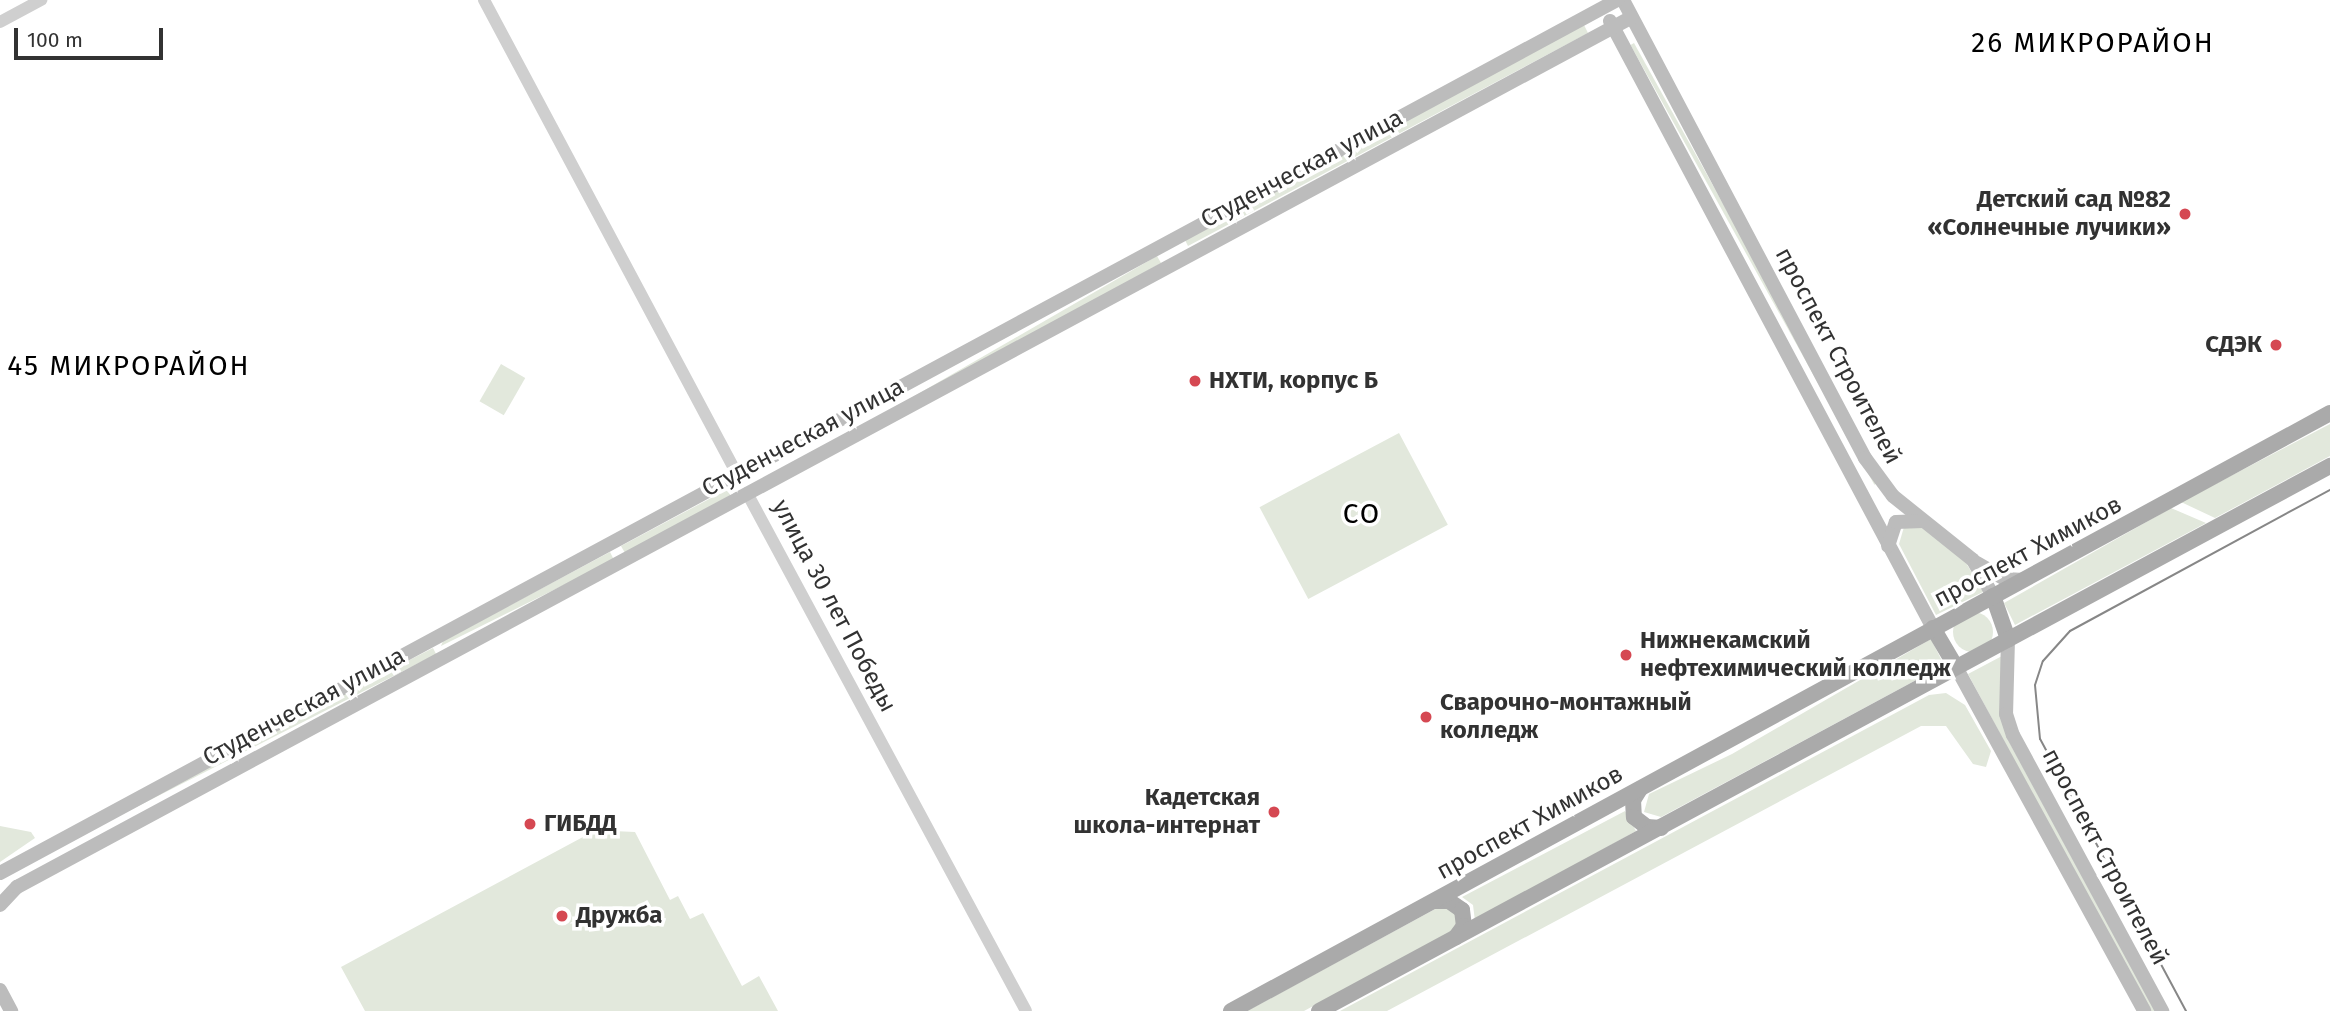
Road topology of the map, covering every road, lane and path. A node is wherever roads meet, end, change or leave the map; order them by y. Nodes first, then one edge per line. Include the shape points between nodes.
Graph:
1 (41, 0) edge
2 (484, 0) edge
3 (1617, 0) edge
4 (1623, 0) edge
5 (1601, 4) edge
6 (1632, 17) junction
7 (0, 22) edge
8 (1614, 27) junction
9 (1177, 239) junction
10 (1159, 249) junction
11 (1188, 254) junction
12 (1170, 264) junction
13 (2330, 413) edge
14 (2330, 466) edge
15 (737, 474) junction
16 (1881, 483) junction
17 (747, 494) junction
18 (1861, 496) junction
19 (1931, 523) junction
20 (605, 548) junction
21 (1888, 548) junction
22 (1973, 560) junction
23 (617, 565) junction
24 (2024, 580) junction
25 (1993, 596) junction
26 (1933, 628) junction
27 (441, 637) junction
28 (2008, 639) junction
29 (451, 654) junction
30 (1956, 667) junction
31 (1640, 789) junction
32 (1661, 828) junction
33 (0, 873) edge
34 (1433, 902) junction
35 (0, 905) edge
36 (1454, 939) junction
37 (0, 990) edge
38 (11, 1011) edge
39 (1026, 1011) edge
40 (1231, 1011) edge
41 (1319, 1011) edge
42 (2144, 1011) edge
43 (2162, 1011) edge

1 - 7 street
2 - 15 street, улица 30 лет Победы
3 - 5 main road, Студенческая улица
4 - 6 main road, проспект Строителей
5 - 8 main road, проспект Строителей
5 - 9 main road, Студенческая улица
6 - 8 main road, Студенческая улица
6 - 16 main road, проспект Строителей
8 - 11 main road, Студенческая улица
8 - 18 main road, проспект Строителей
9 - 10 main road, Студенческая улица
9 - 11 main road
10 - 12 main road
10 - 15 main road, Студенческая улица
11 - 12 main road, Студенческая улица
12 - 17 main road, Студенческая улица
13 - 24 main road, проспект Химиков
14 - 28 main road
15 - 17 main road, улица 30 лет Победы
15 - 20 main road, Студенческая улица
16 - 18 main road via 1880,495
16 - 19 main road, проспект Строителей
17 - 23 main road, Студенческая улица
17 - 39 street, улица 30 лет Победы
18 - 21 main road, проспект Строителей
19 - 21 main road via 1896,522
19 - 22 main road, проспект Строителей
20 - 23 main road via 618,552
20 - 27 main road, Студенческая улица
21 - 26 main road, проспект Строителей
22 - 24 main road via 2006,579
22 - 25 main road, проспект Строителей
23 - 29 main road, Студенческая улица
24 - 25 main road, проспект Химиков
25 - 26 main road, проспект Химиков
25 - 28 main road, проспект Строителей
26 - 30 main road, проспект Строителей
26 - 31 main road, проспект Химиков
27 - 29 main road via 437,650
27 - 33 main road, Студенческая улица
28 - 30 main road
28 - 43 main road, проспект Строителей via 2006,714 2013,735
29 - 35 main road, Студенческая улица via 17,887
30 - 32 main road
30 - 42 main road, проспект Строителей
31 - 32 main road via 1632,804 1634,817 1643,826
31 - 34 main road, проспект Химиков
32 - 36 main road
34 - 36 main road via 1449,901 1462,911 1464,926
34 - 40 main road, проспект Химиков
36 - 41 main road
37 - 38 main road

